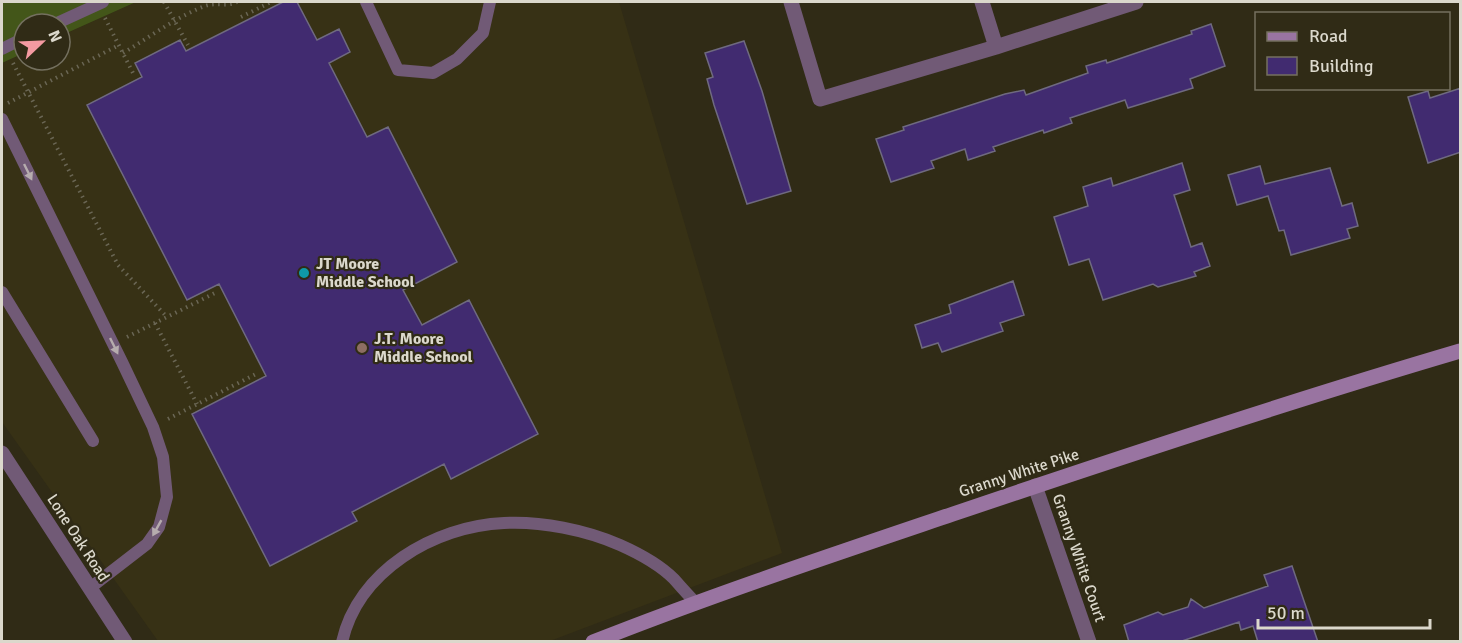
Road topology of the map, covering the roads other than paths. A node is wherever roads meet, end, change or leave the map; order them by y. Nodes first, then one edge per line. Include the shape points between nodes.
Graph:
1 (366, 2) edge
2 (490, 2) edge
3 (792, 2) edge
4 (982, 2) edge
5 (1136, 2) edge
6 (101, 3) edge
7 (72, 16) edge
8 (996, 47) junction
9 (2, 119) edge
10 (2, 292) edge
11 (1461, 351) edge
12 (93, 441) dead end
13 (2, 453) edge
14 (1035, 486) junction
15 (90, 588) junction
16 (696, 603) junction
17 (595, 641) edge
18 (125, 642) edge
19 (342, 642) edge
20 (1089, 642) edge

1 - 2 lane via 398,70 433,73 457,59 483,33
3 - 8 street via 820,99
4 - 8 street
5 - 8 street
6 - 7 lane
9 -> 15 lane via 153,427 166,476 163,517 147,544
10 - 12 lane
11 - 14 main road, Granny White Pike
13 - 15 street, Lone Oak Road
14 - 16 main road, Granny White Pike
14 - 20 street, Granny White Court
15 - 18 street, Lone Oak Road
16 - 17 main road, Granny White Pike
16 - 19 lane via 664,571 620,545 535,524 501,523 474,527 428,544 384,571 356,604

